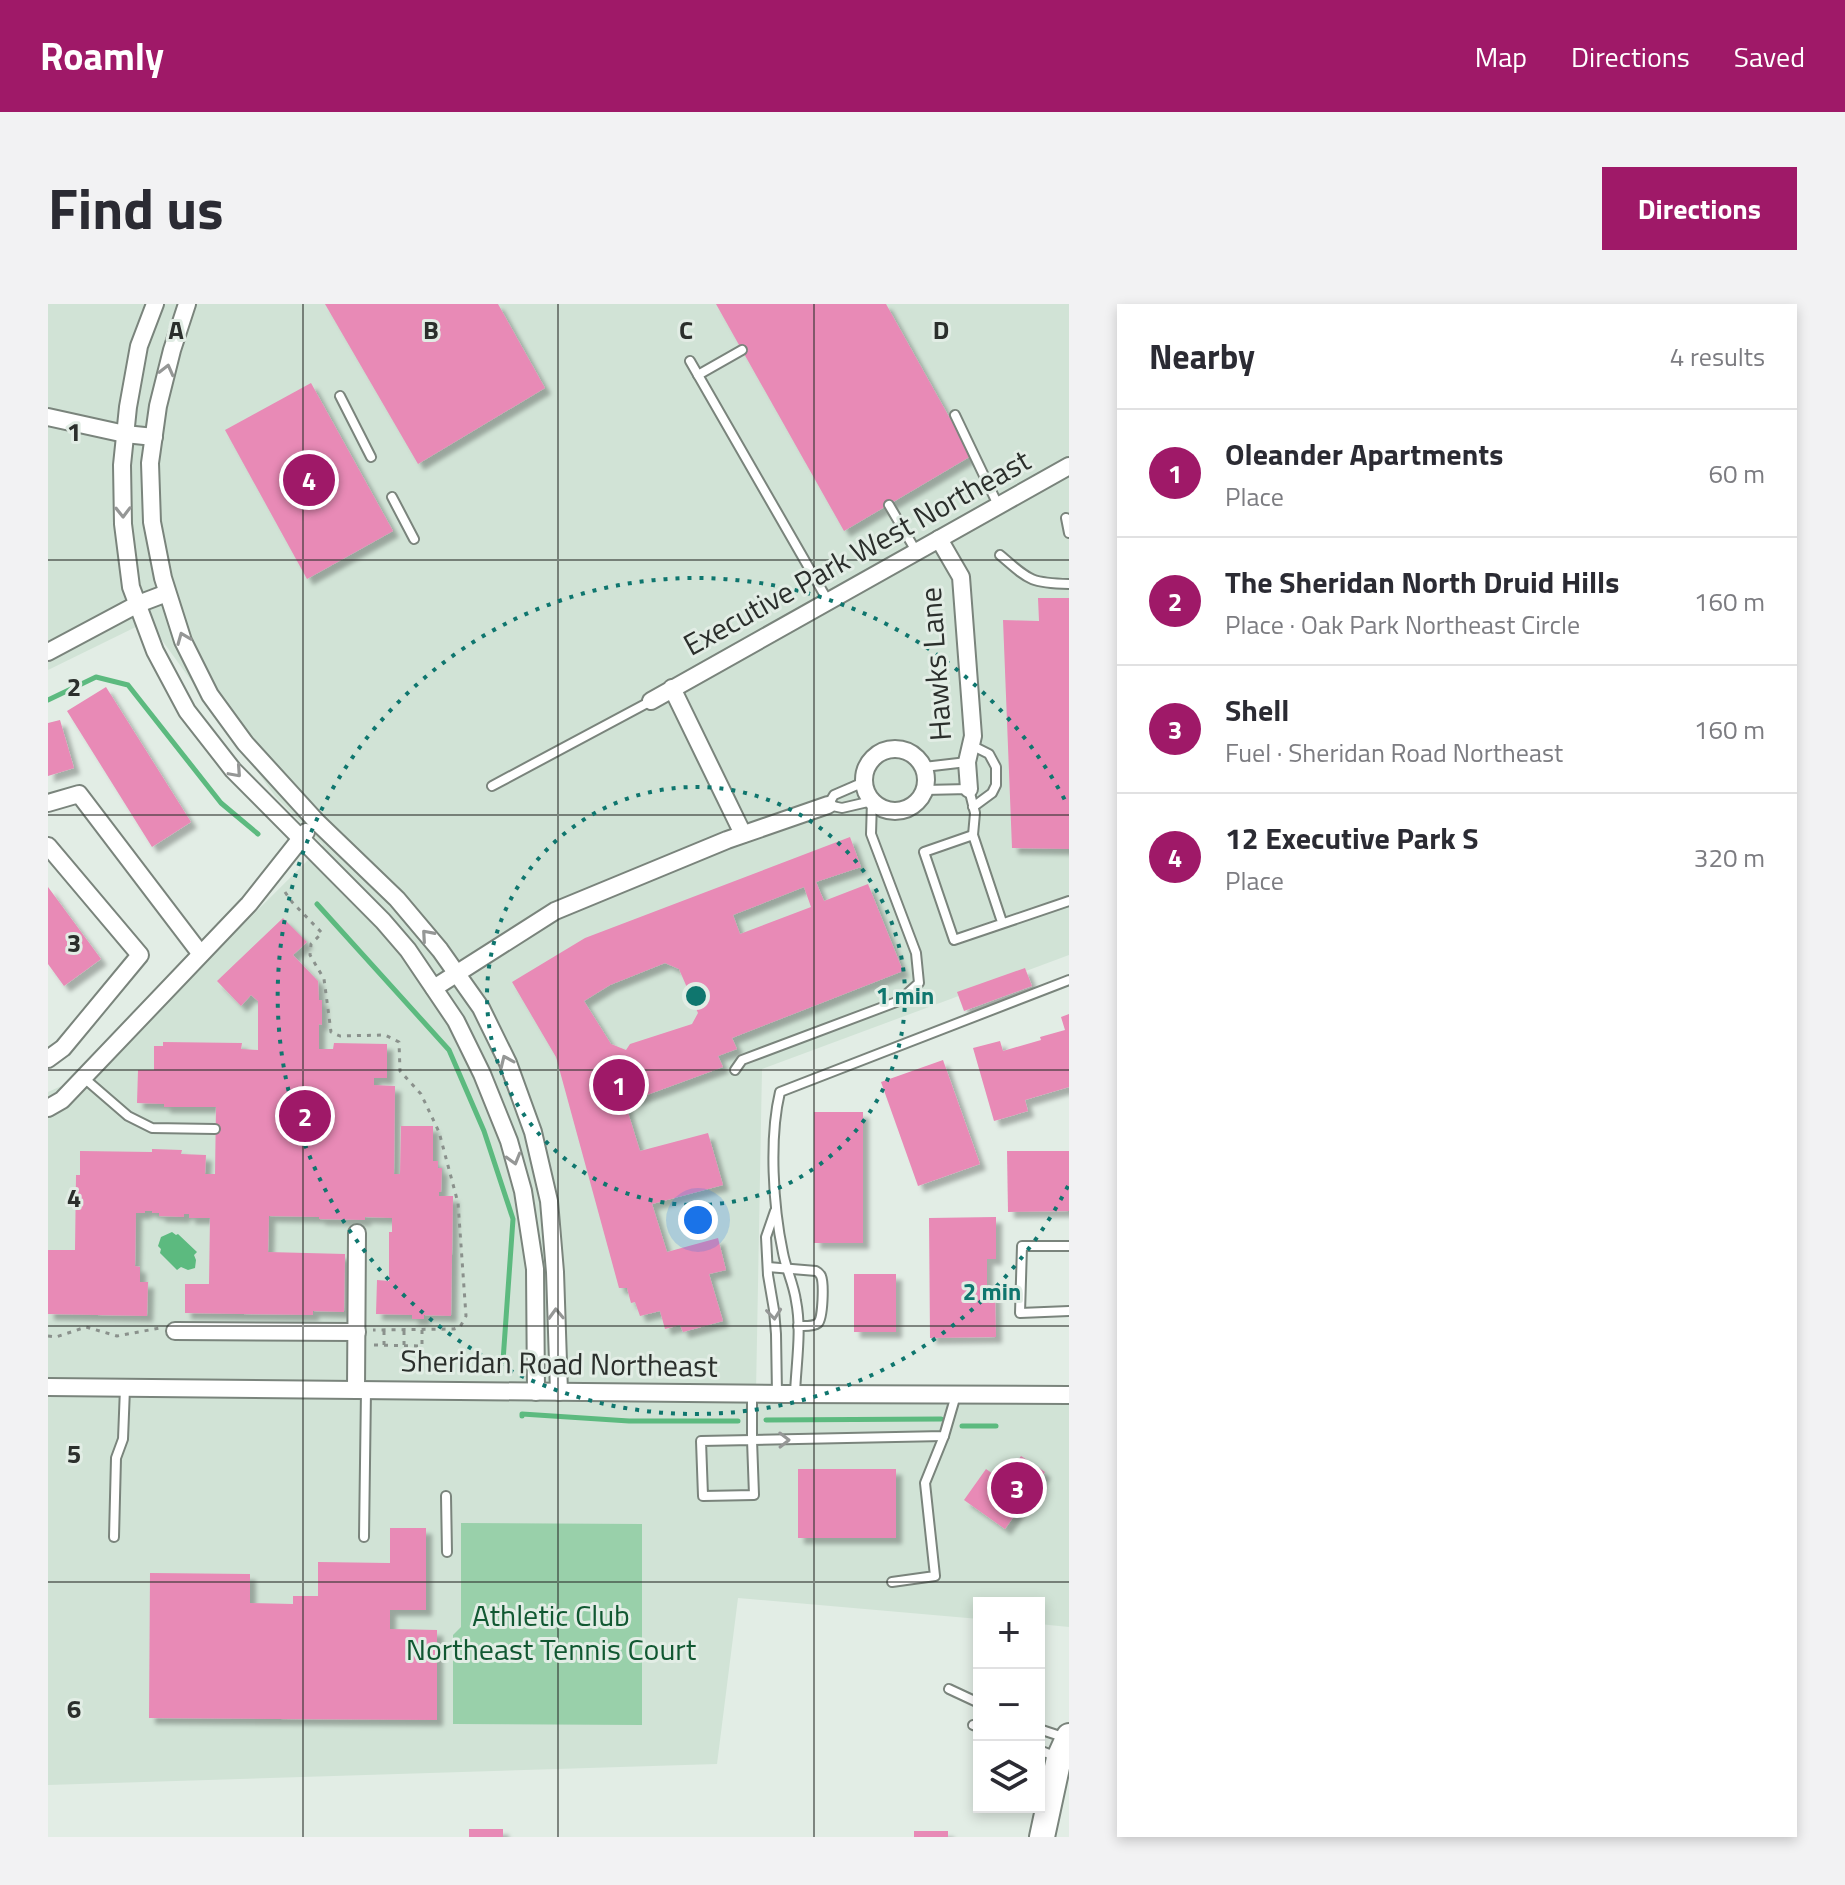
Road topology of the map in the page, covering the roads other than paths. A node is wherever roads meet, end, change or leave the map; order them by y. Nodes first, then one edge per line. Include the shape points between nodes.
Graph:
1 (155, 304) edge
2 (187, 304) edge
3 (742, 350) dead end
4 (690, 361) dead end
5 (698, 375) junction
6 (340, 396) dead end
7 (955, 415) dead end
8 (48, 417) edge
9 (125, 434) junction
10 (154, 437) junction
11 (371, 457) dead end
12 (1069, 466) edge
13 (392, 497) dead end
14 (889, 505) dead end
15 (999, 506) junction
16 (1066, 518) dead end
17 (1069, 533) edge
18 (414, 539) dead end
19 (939, 539) junction
20 (917, 552) junction
21 (1000, 555) dead end
22 (1069, 584) edge
23 (167, 593) junction
24 (828, 601) junction
25 (138, 604) junction
26 (48, 652) edge
27 (672, 688) junction
28 (651, 701) joint
29 (969, 754) junction
30 (924, 767) junction
31 (864, 782) junction
32 (492, 786) dead end
33 (969, 789) junction
34 (924, 790) junction
35 (872, 801) junction
36 (48, 803) edge
37 (828, 805) junction
38 (973, 807) junction
39 (316, 821) junction
40 (743, 834) junction
41 (973, 835) junction
42 (301, 839) junction
43 (48, 846) edge
44 (1069, 901) edge
45 (1002, 922) junction
46 (200, 953) junction
47 (455, 974) junction
48 (1069, 980) edge
49 (434, 988) junction
50 (48, 1059) edge
51 (735, 1070) dead end
52 (83, 1077) junction
53 (48, 1108) edge
54 (215, 1129) dead end
55 (776, 1210) junction
56 (357, 1233) dead end
57 (1069, 1246) edge
58 (768, 1267) junction
59 (787, 1268) junction
60 (1069, 1311) edge
61 (798, 1326) junction
62 (175, 1331) road end
63 (363, 1331) junction
64 (48, 1387) edge
65 (125, 1387) junction
66 (361, 1389) junction
67 (536, 1392) junction
68 (559, 1392) junction
69 (752, 1394) junction
70 (777, 1394) junction
71 (795, 1394) junction
72 (956, 1395) junction
73 (1069, 1395) edge
74 (944, 1436) junction
75 (752, 1440) junction
76 (446, 1496) dead end
77 (114, 1537) dead end
78 (364, 1537) dead end
79 (447, 1552) dead end
80 (892, 1582) dead end
81 (949, 1689) dead end
82 (973, 1700) edge
83 (1059, 1746) edge
84 (1042, 1837) edge

1 - 9 street via 139,346
10 -> 2 street via 161,392
3 - 5 lane
4 - 5 lane
5 - 24 lane
6 - 11 lane
7 - 15 lane
8 - 9 street
9 - 10 street
9 -> 25 street via 123,524
10 - 23 street via 152,522
12 - 15 street, Executive Park West Northeast
13 - 18 lane
14 - 20 lane
15 - 19 street, Executive Park West Northeast
16 - 17 lane
19 - 20 street, Executive Park West Northeast
19 - 29 street, Hawks Lane via 961,577 973,736
20 - 24 street, Executive Park West Northeast
21 - 22 lane via 1036,582
23 - 25 street
39 -> 23 street via 245,743 210,695
24 - 27 street, Executive Park West Northeast
25 - 26 street
25 -> 42 street via 155,651 187,711 233,770
27 - 28 street, Executive Park West Northeast
27 - 40 street
28 - 32 lane
29 - 30 lane
29 - 33 street, Hawks Lane
29 - 38 lane via 989,754 996,767 992,793
30 - 31 street via 903,750 884,751 869,763
30 - 34 street
31 - 35 street
31 - 37 lane via 834,795
33 - 34 lane
33 - 38 lane
34 - 35 street via 911,807 901,810 880,808
35 - 37 lane via 842,808
35 - 51 lane via 871,834 916,953 919,983 899,1001 742,1060
36 - 46 street via 79,794
37 - 40 street
38 - 41 lane
39 - 42 street
47 -> 39 street via 397,899
40 - 47 street via 555,911
41 - 45 lane
41 - 45 lane via 924,852 954,940
42 - 46 street via 249,904
42 - 49 street via 383,921
43 - 50 street via 140,955
44 - 45 lane
46 - 52 street
47 - 49 street
68 -> 47 street via 549,1201 533,1132 481,1008
48 - 55 lane via 780,1092 775,1115
49 -> 67 street via 482,1074 523,1191 535,1269
52 - 53 street
52 - 54 lane via 128,1116 152,1128
55 - 58 lane via 766,1237
55 - 59 lane
56 - 63 street
57 - 60 lane via 1022,1246 1020,1313
58 - 59 lane
58 -> 70 lane
59 - 61 lane
59 - 61 lane via 816,1271 823,1284 819,1322
61 - 71 lane
62 - 63 street
63 - 66 street
64 - 65 street, Sheridan Road Northeast
65 - 66 street, Sheridan Road Northeast
65 - 77 lane
66 - 67 street, Sheridan Road Northeast
66 - 78 lane
67 - 68 street, Sheridan Road Northeast
68 - 69 street, Sheridan Road Northeast
69 - 70 street, Sheridan Road Northeast
69 - 75 lane
70 - 71 street, Sheridan Road Northeast
71 - 72 street, Sheridan Road Northeast
72 - 73 street, Sheridan Road Northeast
72 - 74 lane
75 -> 74 lane
74 - 80 lane via 925,1483 935,1576
75 - 75 lane via 701,1441 703,1496 754,1495
76 - 79 lane
81 - 82 lane
83 - 84 main road

